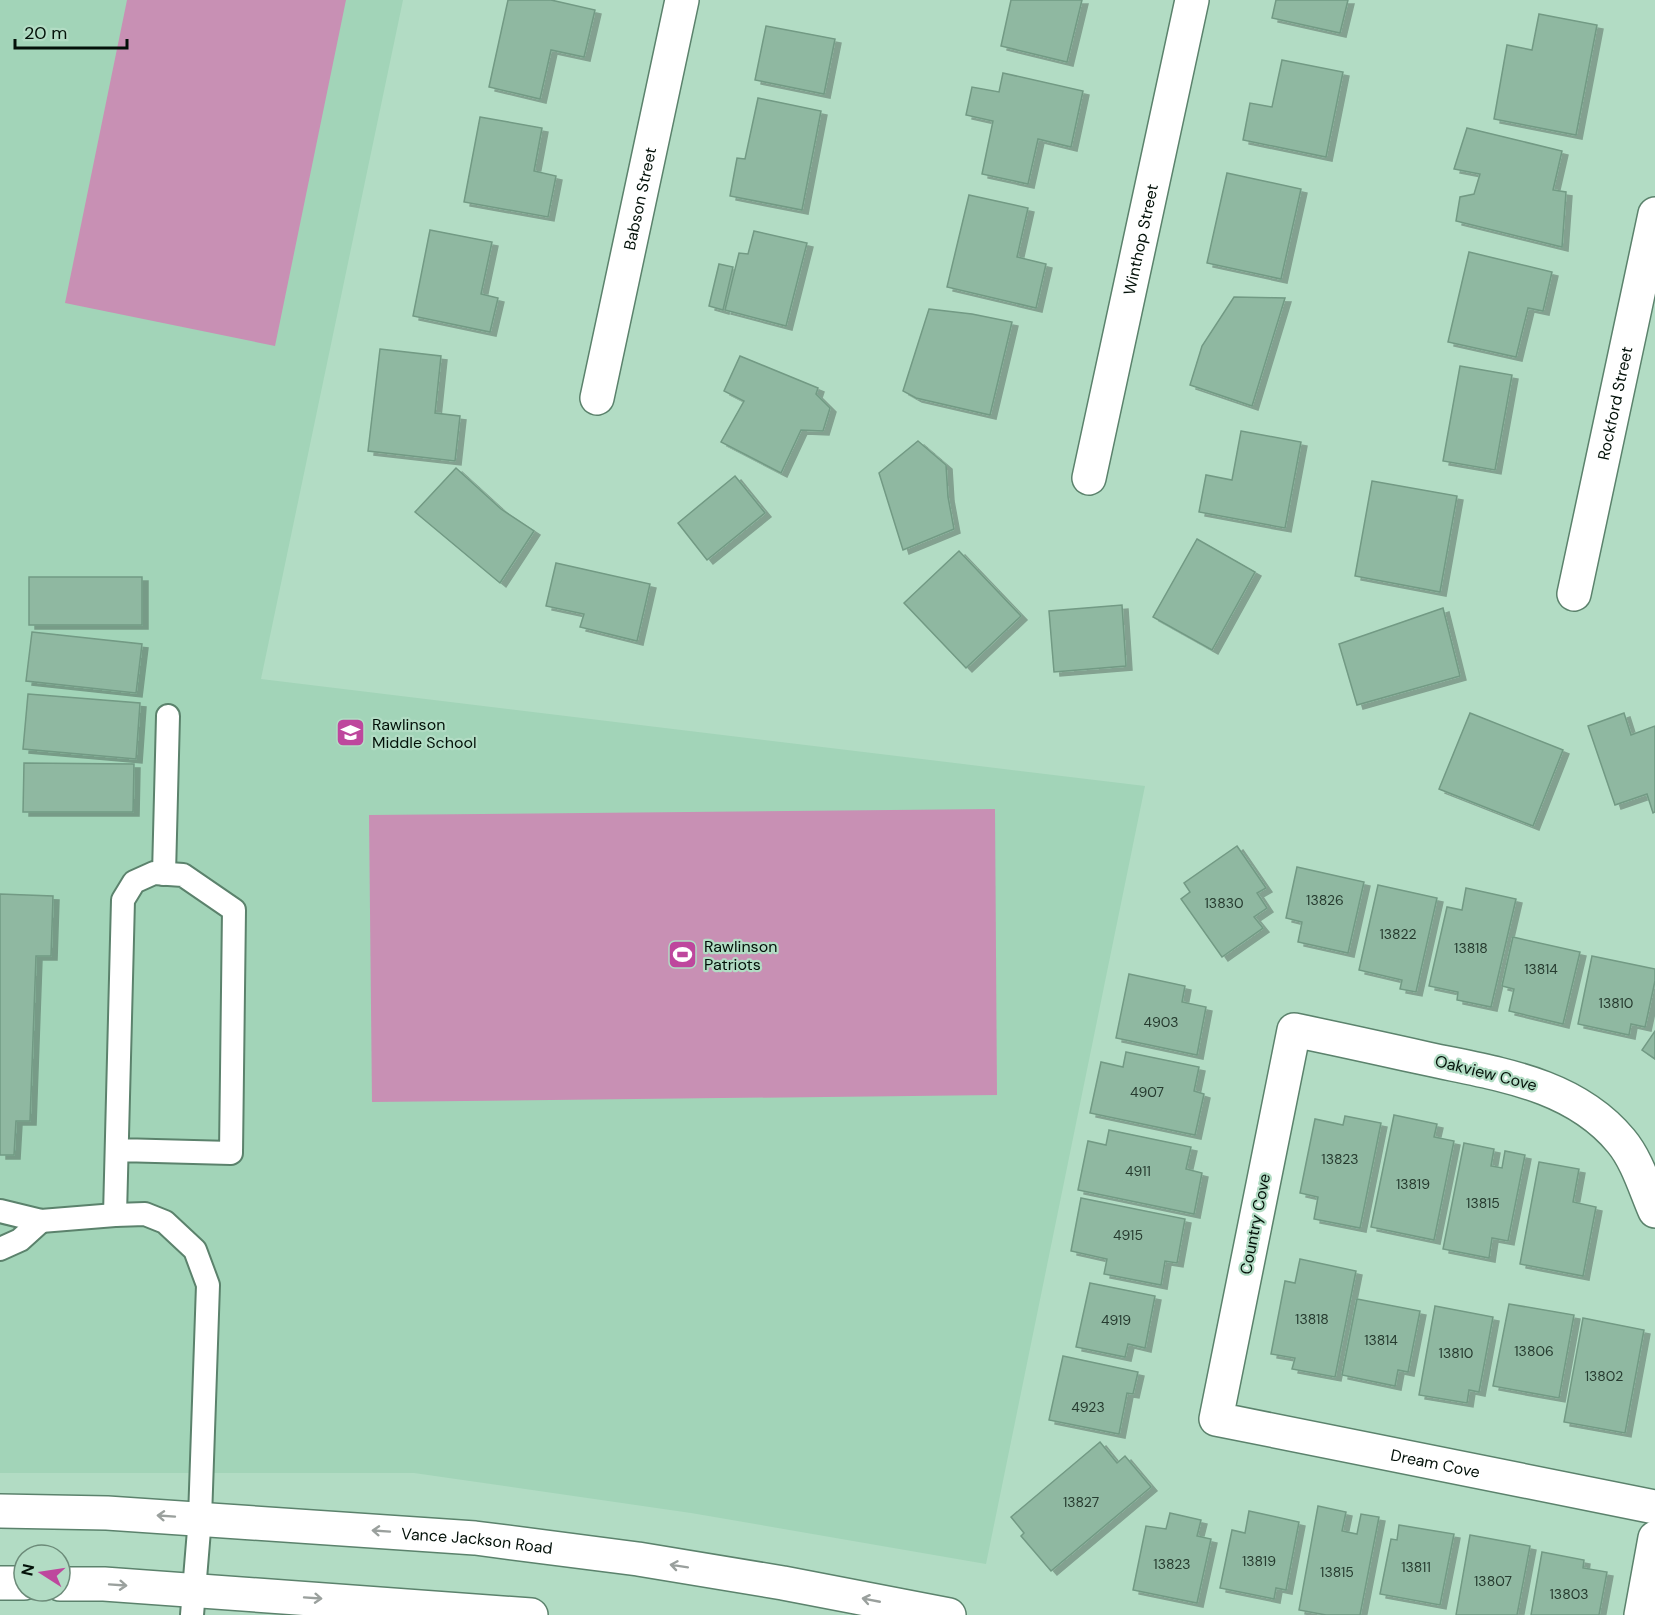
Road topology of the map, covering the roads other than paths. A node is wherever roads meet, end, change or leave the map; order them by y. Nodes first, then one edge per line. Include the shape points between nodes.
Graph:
1 (682, 0) edge
2 (1192, 0) edge
3 (1655, 214) edge
4 (597, 398) dead end
5 (1089, 478) dead end
6 (1574, 594) dead end
7 (168, 716) dead end
8 (164, 874) junction
9 (1293, 1030) joint
10 (118, 1150) junction
11 (0, 1211) edge
12 (1655, 1211) edge
13 (115, 1215) junction
14 (41, 1221) junction
15 (0, 1249) edge
16 (1216, 1419) joint
17 (1655, 1508) edge
18 (0, 1511) edge
19 (200, 1518) junction
20 (1655, 1538) edge
21 (72, 1584) edge
22 (193, 1603) edge
23 (531, 1615) edge
24 (949, 1615) edge
25 (1641, 1615) edge

1 - 4 street, Babson Street
2 - 5 street, Winthop Street
3 - 6 street, Rockford Street
7 - 8 lane
8 - 10 lane via 154,873 134,882 123,900
8 - 10 lane via 183,875 234,910 231,1153
9 - 12 street, Oakview Cove via 1525,1080 1568,1098 1598,1118 1623,1142
9 - 16 street, Country Cove
10 - 13 lane
11 - 14 lane
13 - 14 lane
13 - 19 lane via 145,1214 165,1222 195,1250 208,1285
14 - 15 lane via 20,1240
16 - 17 street, Dream Cove
19 -> 18 street, Vance Jackson Road
19 - 22 lane
24 -> 19 street, Vance Jackson Road via 761,1579 486,1539
20 - 25 street
21 -> 22 street via 104,1584
22 -> 23 street

